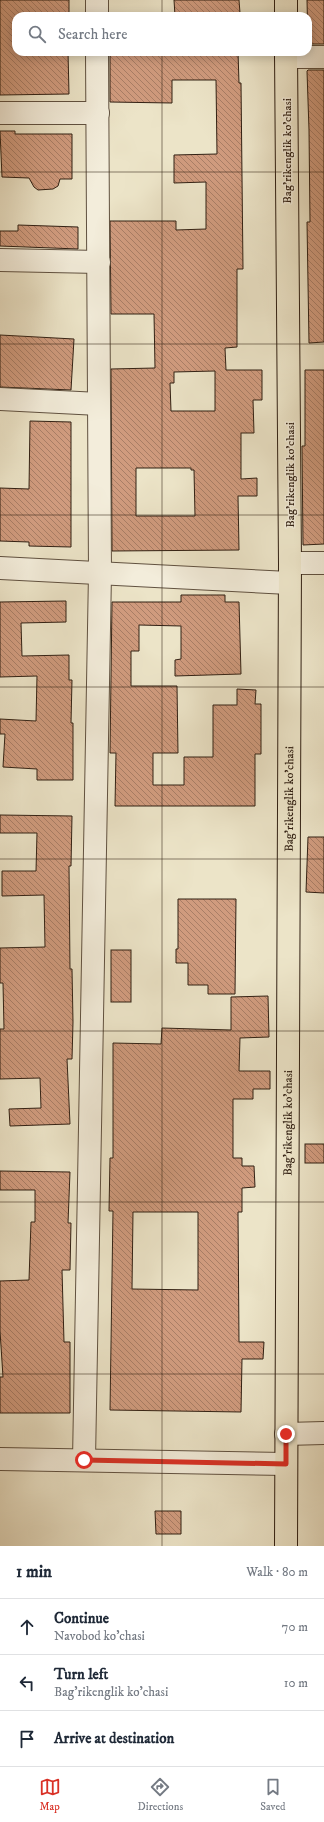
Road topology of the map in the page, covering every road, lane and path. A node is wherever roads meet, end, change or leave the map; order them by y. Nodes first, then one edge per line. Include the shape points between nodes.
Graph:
1 (97, 0) edge
2 (286, 0) edge
3 (97, 12) edge
4 (286, 12) edge
5 (97, 56) edge
6 (286, 56) edge
7 (305, 56) edge
8 (324, 57) edge
9 (0, 113) edge
10 (98, 113) junction
11 (0, 260) edge
12 (98, 262) junction
13 (0, 399) edge
14 (99, 404) junction
15 (324, 563) edge
16 (0, 568) edge
17 (100, 573) junction
18 (290, 573) junction
19 (324, 1433) edge
20 (286, 1434) junction
21 (0, 1459) edge
22 (84, 1460) junction
23 (286, 1464) junction
24 (286, 1546) edge

1 - 3 street
2 - 4 main road
5 - 10 street
6 - 18 main road, Bag'rikenglik ko'chasi
7 - 8 street
9 - 10 street
10 - 12 street
11 - 12 street
12 - 14 street
13 - 14 street
14 - 17 street
15 - 18 street
16 - 17 street
17 - 18 street
17 - 22 street
18 - 20 main road, Bag'rikenglik ko'chasi
19 - 20 street
20 - 23 main road, Bag'rikenglik ko'chasi
21 - 22 street
22 - 23 street
23 - 24 main road, Bag'rikenglik ko'chasi

